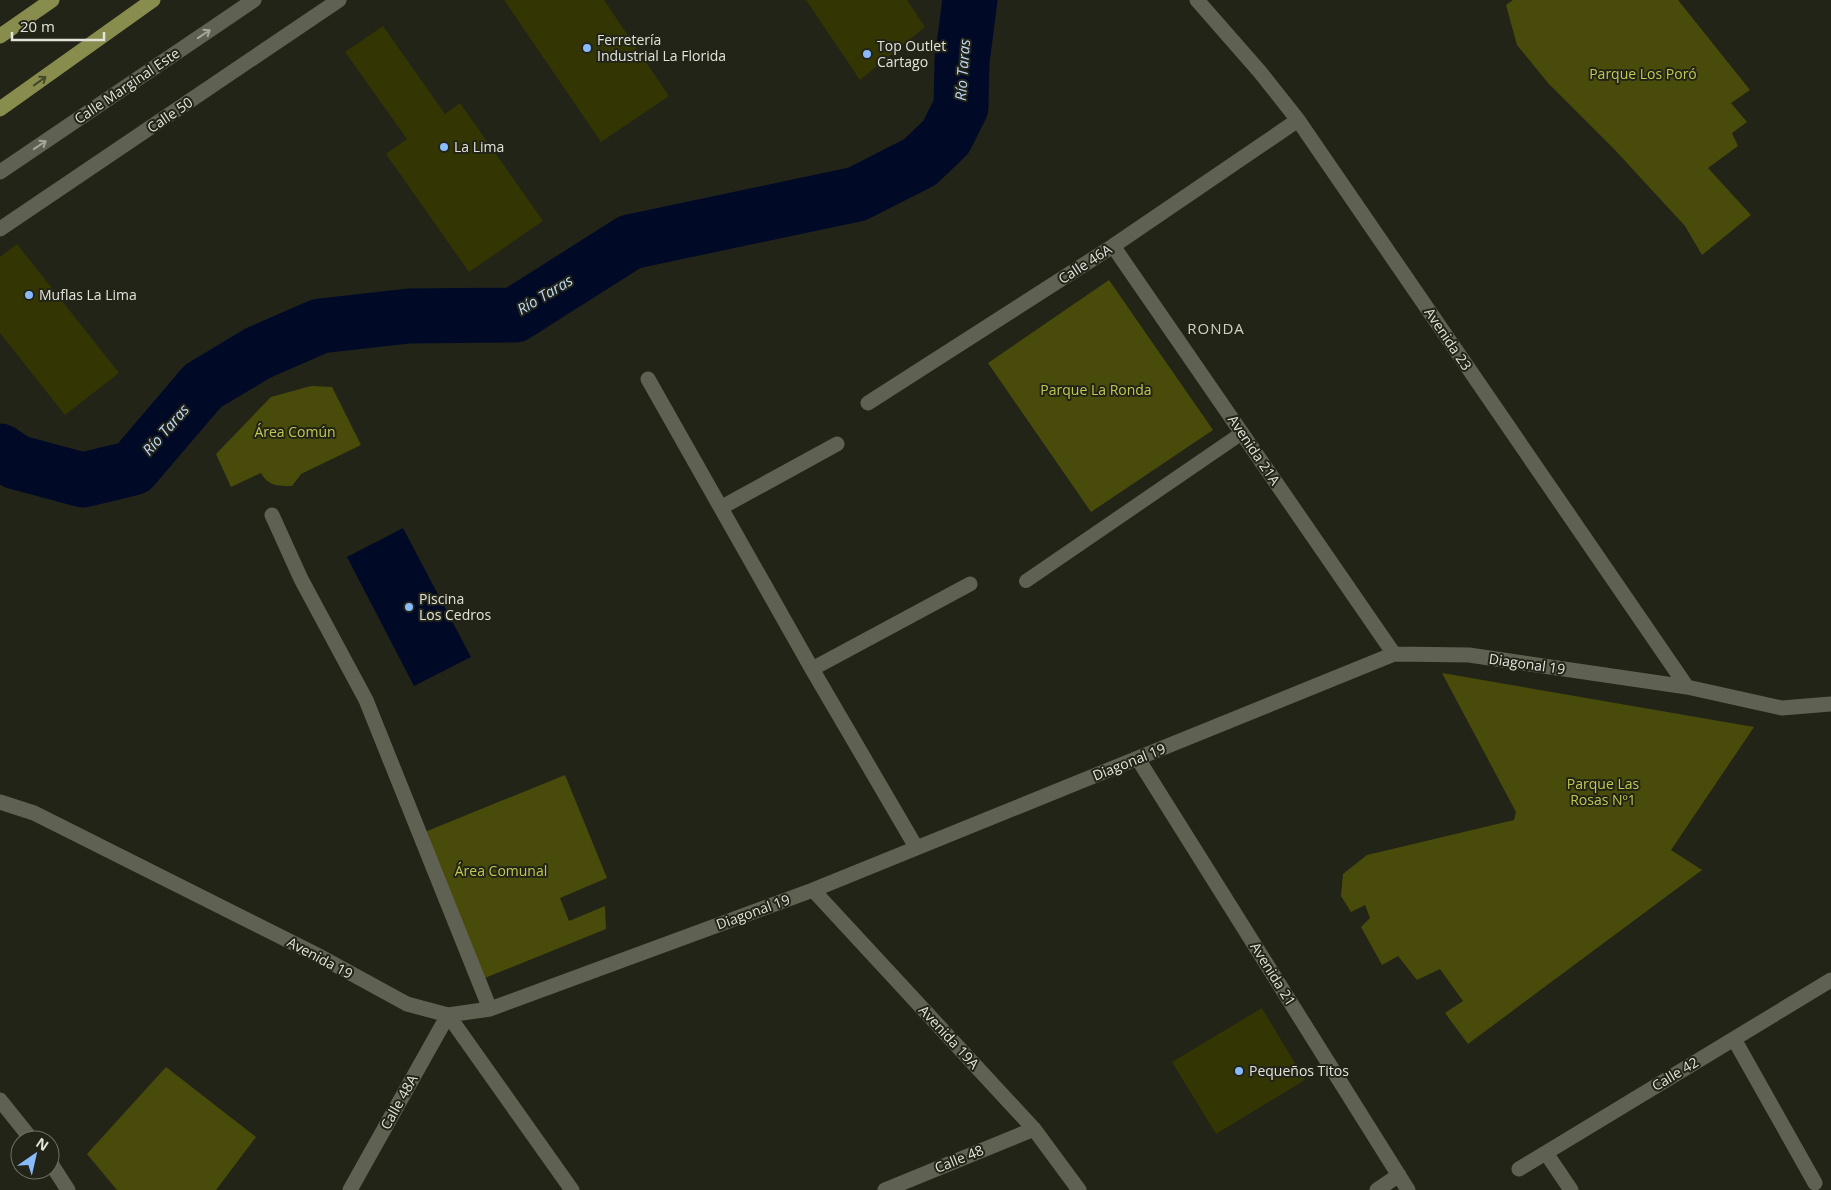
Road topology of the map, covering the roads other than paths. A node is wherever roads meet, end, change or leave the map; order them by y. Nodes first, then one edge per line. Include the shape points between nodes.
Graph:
1 (52, 0) edge
2 (153, 0) edge
3 (254, 0) edge
4 (339, 0) edge
5 (1197, 0) edge
6 (0, 36) edge
7 (0, 109) edge
8 (1298, 120) junction
9 (0, 172) edge
10 (0, 229) edge
11 (1113, 246) junction
12 (648, 379) dead end
13 (868, 402) dead end
14 (1242, 433) junction
15 (837, 444) dead end
16 (722, 507) junction
17 (272, 515) dead end
18 (1026, 581) dead end
19 (970, 584) dead end
20 (1394, 654) junction
21 (812, 669) junction
22 (1687, 687) junction
23 (1831, 704) edge
24 (1138, 759) junction
25 (0, 802) edge
26 (916, 847) junction
27 (813, 890) junction
28 (1831, 980) edge
29 (490, 1010) junction
30 (448, 1015) junction
31 (1734, 1039) junction
32 (0, 1100) edge
33 (1034, 1129) junction
34 (24, 1130) edge
35 (1546, 1153) junction
36 (1519, 1169) dead end
37 (1399, 1175) junction
38 (60, 1178) edge
39 (1815, 1183) dead end
40 (68, 1190) edge
41 (350, 1190) edge
42 (572, 1190) edge
43 (885, 1190) edge
44 (1079, 1190) edge
45 (1377, 1190) edge
46 (1408, 1190) edge
47 (1572, 1190) edge

1 - 6 highway
7 -> 2 highway
9 -> 3 street, Calle Marginal Este
4 - 10 street, Calle 50
5 - 8 street, Avenida 23
8 - 11 street, Calle 46A
8 - 22 street, Avenida 23
11 - 13 street, Calle 46A
11 - 14 street, Avenida 21A
12 - 16 street
14 - 18 lane
14 - 20 street, Avenida 21A
15 - 16 street
16 - 21 street
17 - 29 street via 301,579 366,700
19 - 21 street
20 - 22 street, Diagonal 19 via 1469,655
20 - 24 street, Diagonal 19
21 - 26 street
22 - 23 street, Diagonal 19 via 1782,708
24 - 26 street, Diagonal 19
24 - 37 street, Avenida 21
25 - 30 street, Avenida 19 via 34,813 321,957 407,1004
26 - 27 street, Diagonal 19
27 - 29 street, Diagonal 19
27 - 33 street, Avenida 19A
28 - 31 street, Calle 42
29 - 30 street, Diagonal 19
30 - 41 street, Calle 48A
30 - 42 street
31 - 35 street, Calle 42
31 - 39 street
32 - 34 street
33 - 43 street, Calle 48
33 - 44 street, Avenida 19A
35 - 36 street, Calle 42
35 - 47 street
37 - 45 street
37 - 46 street, Avenida 21
38 - 40 street

